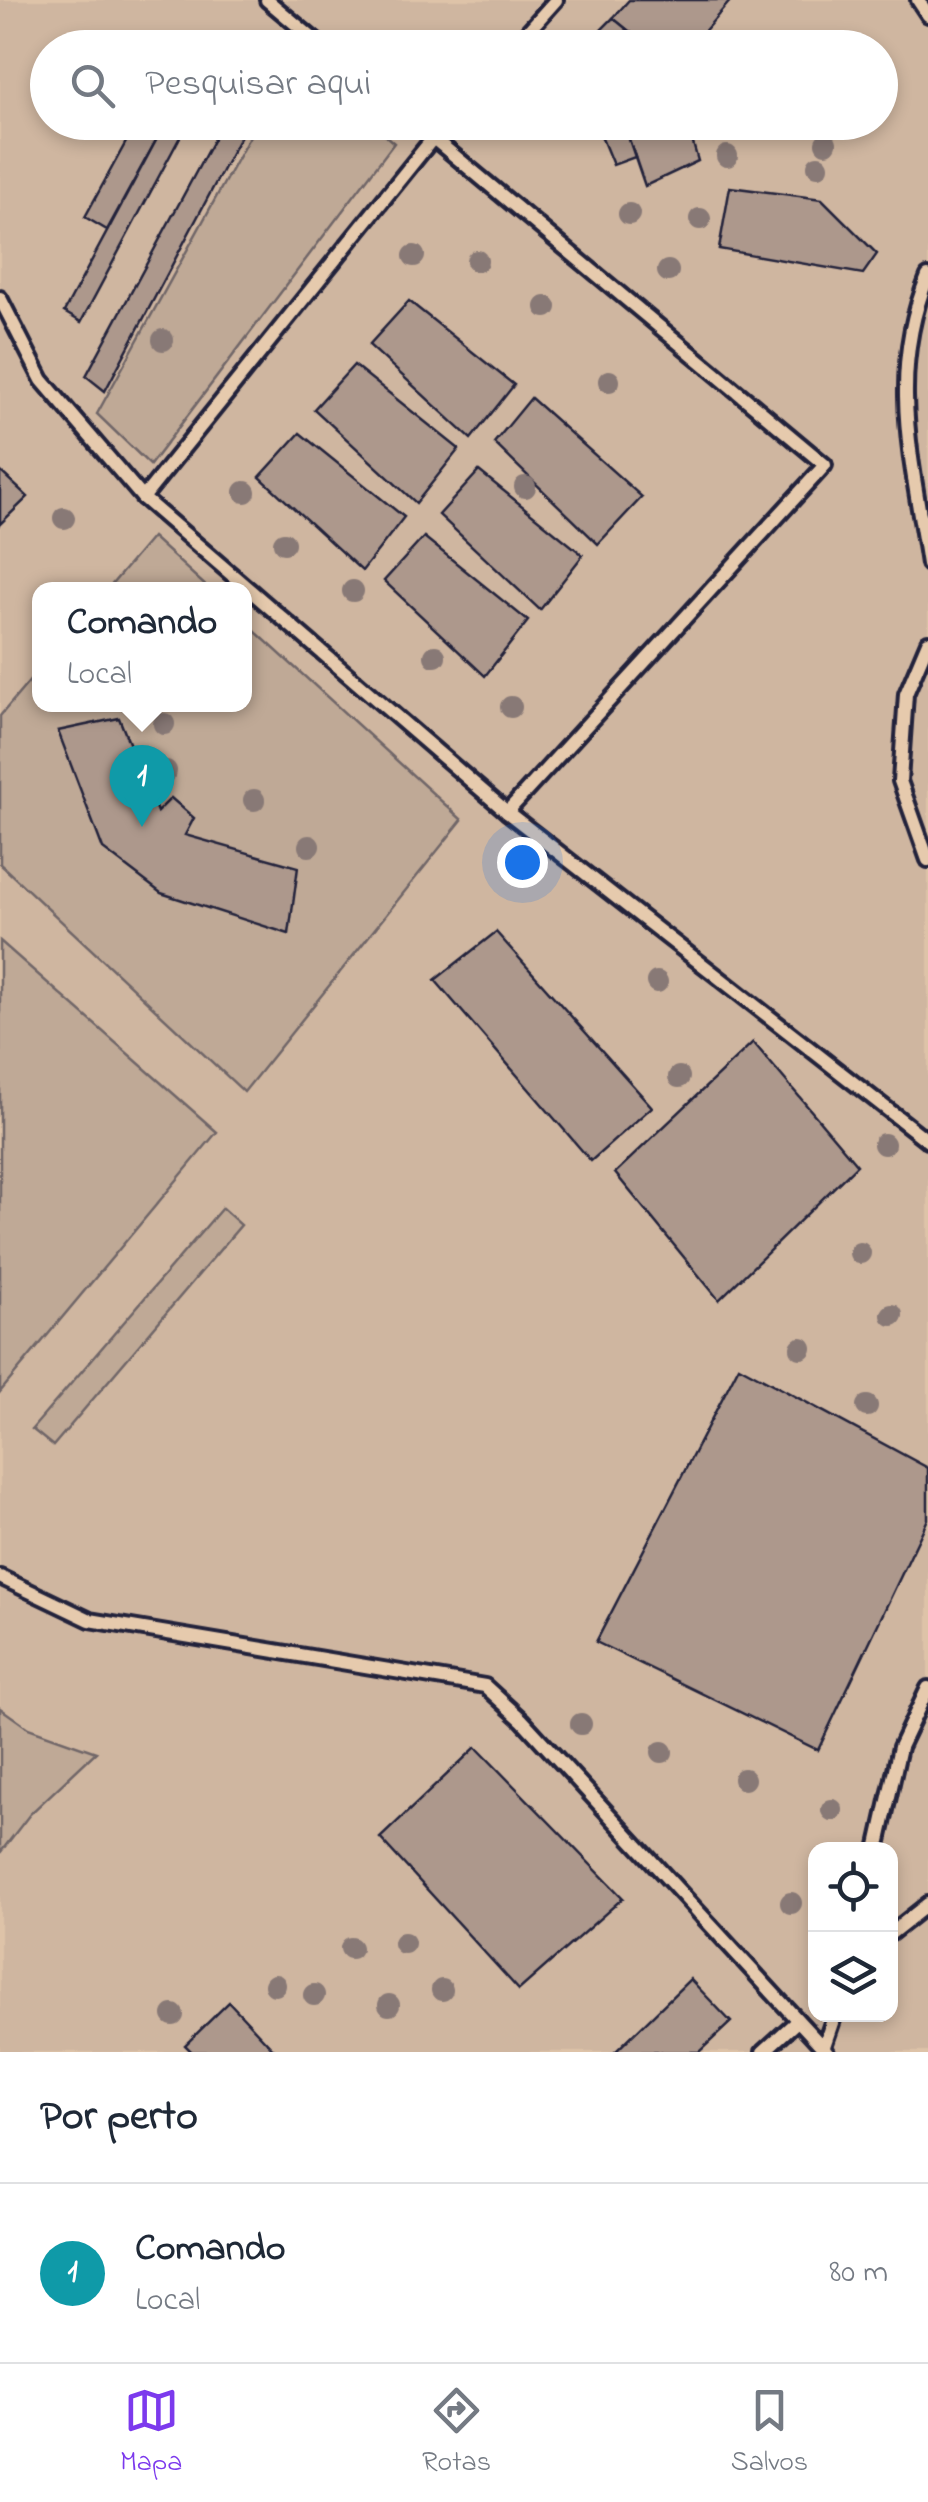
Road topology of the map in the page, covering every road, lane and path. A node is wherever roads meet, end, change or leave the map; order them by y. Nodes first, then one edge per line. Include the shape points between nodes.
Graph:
1 (267, 0) edge
2 (556, 0) edge
3 (918, 0) edge
4 (928, 15) edge
5 (303, 30) edge
6 (529, 30) edge
7 (431, 140) edge
8 (435, 140) edge
9 (928, 276) edge
10 (0, 298) edge
11 (143, 498) junction
12 (928, 564) edge
13 (240, 582) edge
14 (252, 592) edge
15 (928, 642) edge
16 (507, 812) junction
17 (928, 860) edge
18 (928, 1141) edge
19 (0, 1576) edge
20 (928, 1688) edge
21 (880, 1842) edge
22 (928, 1904) edge
23 (893, 1932) edge
24 (796, 2022) junction
25 (833, 2022) edge
26 (825, 2050) edge
27 (763, 2052) edge

1 - 5 lane
2 - 6 lane
3 - 4 lane
7 - 11 lane
8 - 16 lane via 825,465
9 - 12 lane via 903,373
10 - 11 lane via 42,380
11 - 13 lane
14 - 16 lane
15 - 17 lane via 906,694 900,781
16 - 18 lane
19 - 24 lane via 90,1620 484,1686
20 - 21 lane via 900,1747
22 - 23 lane
24 - 26 lane
24 - 27 lane
25 - 26 lane

